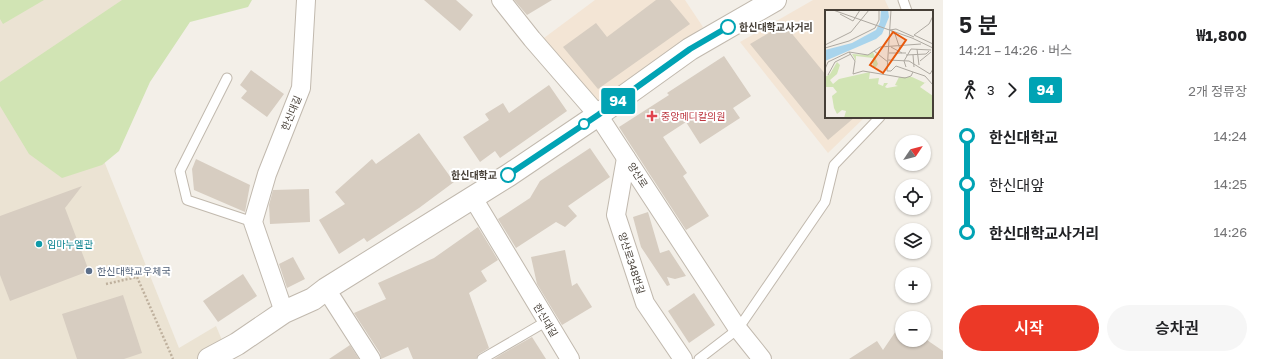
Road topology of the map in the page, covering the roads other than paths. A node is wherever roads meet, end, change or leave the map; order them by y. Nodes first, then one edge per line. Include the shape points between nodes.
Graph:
1 (306, 0) edge
2 (501, 0) edge
3 (775, 0) edge
4 (903, 0) edge
5 (907, 10) edge
6 (227, 78) dead end
7 (598, 115) junction
8 (879, 118) edge
9 (626, 158) junction
10 (473, 198) junction
11 (253, 222) junction
12 (326, 289) junction
13 (284, 312) junction
14 (547, 321) junction
15 (738, 329) junction
16 (209, 359) edge
17 (371, 359) edge
18 (482, 359) edge
19 (570, 359) edge
20 (683, 359) edge
21 (699, 359) edge
22 (762, 359) edge

1 - 11 street, 한신대길 via 301,88 267,174
2 - 7 street, 양산로
3 - 7 street via 690,49
4 - 5 lane
6 - 11 lane via 180,171 187,200
7 - 9 street, 양산로
7 - 10 street
8 - 15 lane via 834,165 825,202
9 - 15 street, 양산로
9 - 20 street, 양산로348번길 via 616,215 645,303
10 - 12 street
10 - 14 street, 한신대길
11 - 13 street
12 - 13 street via 313,299
12 - 17 street
13 - 16 street via 237,344
14 - 18 lane
14 - 19 street, 한신대길
15 - 21 lane
15 - 22 street, 양산로

